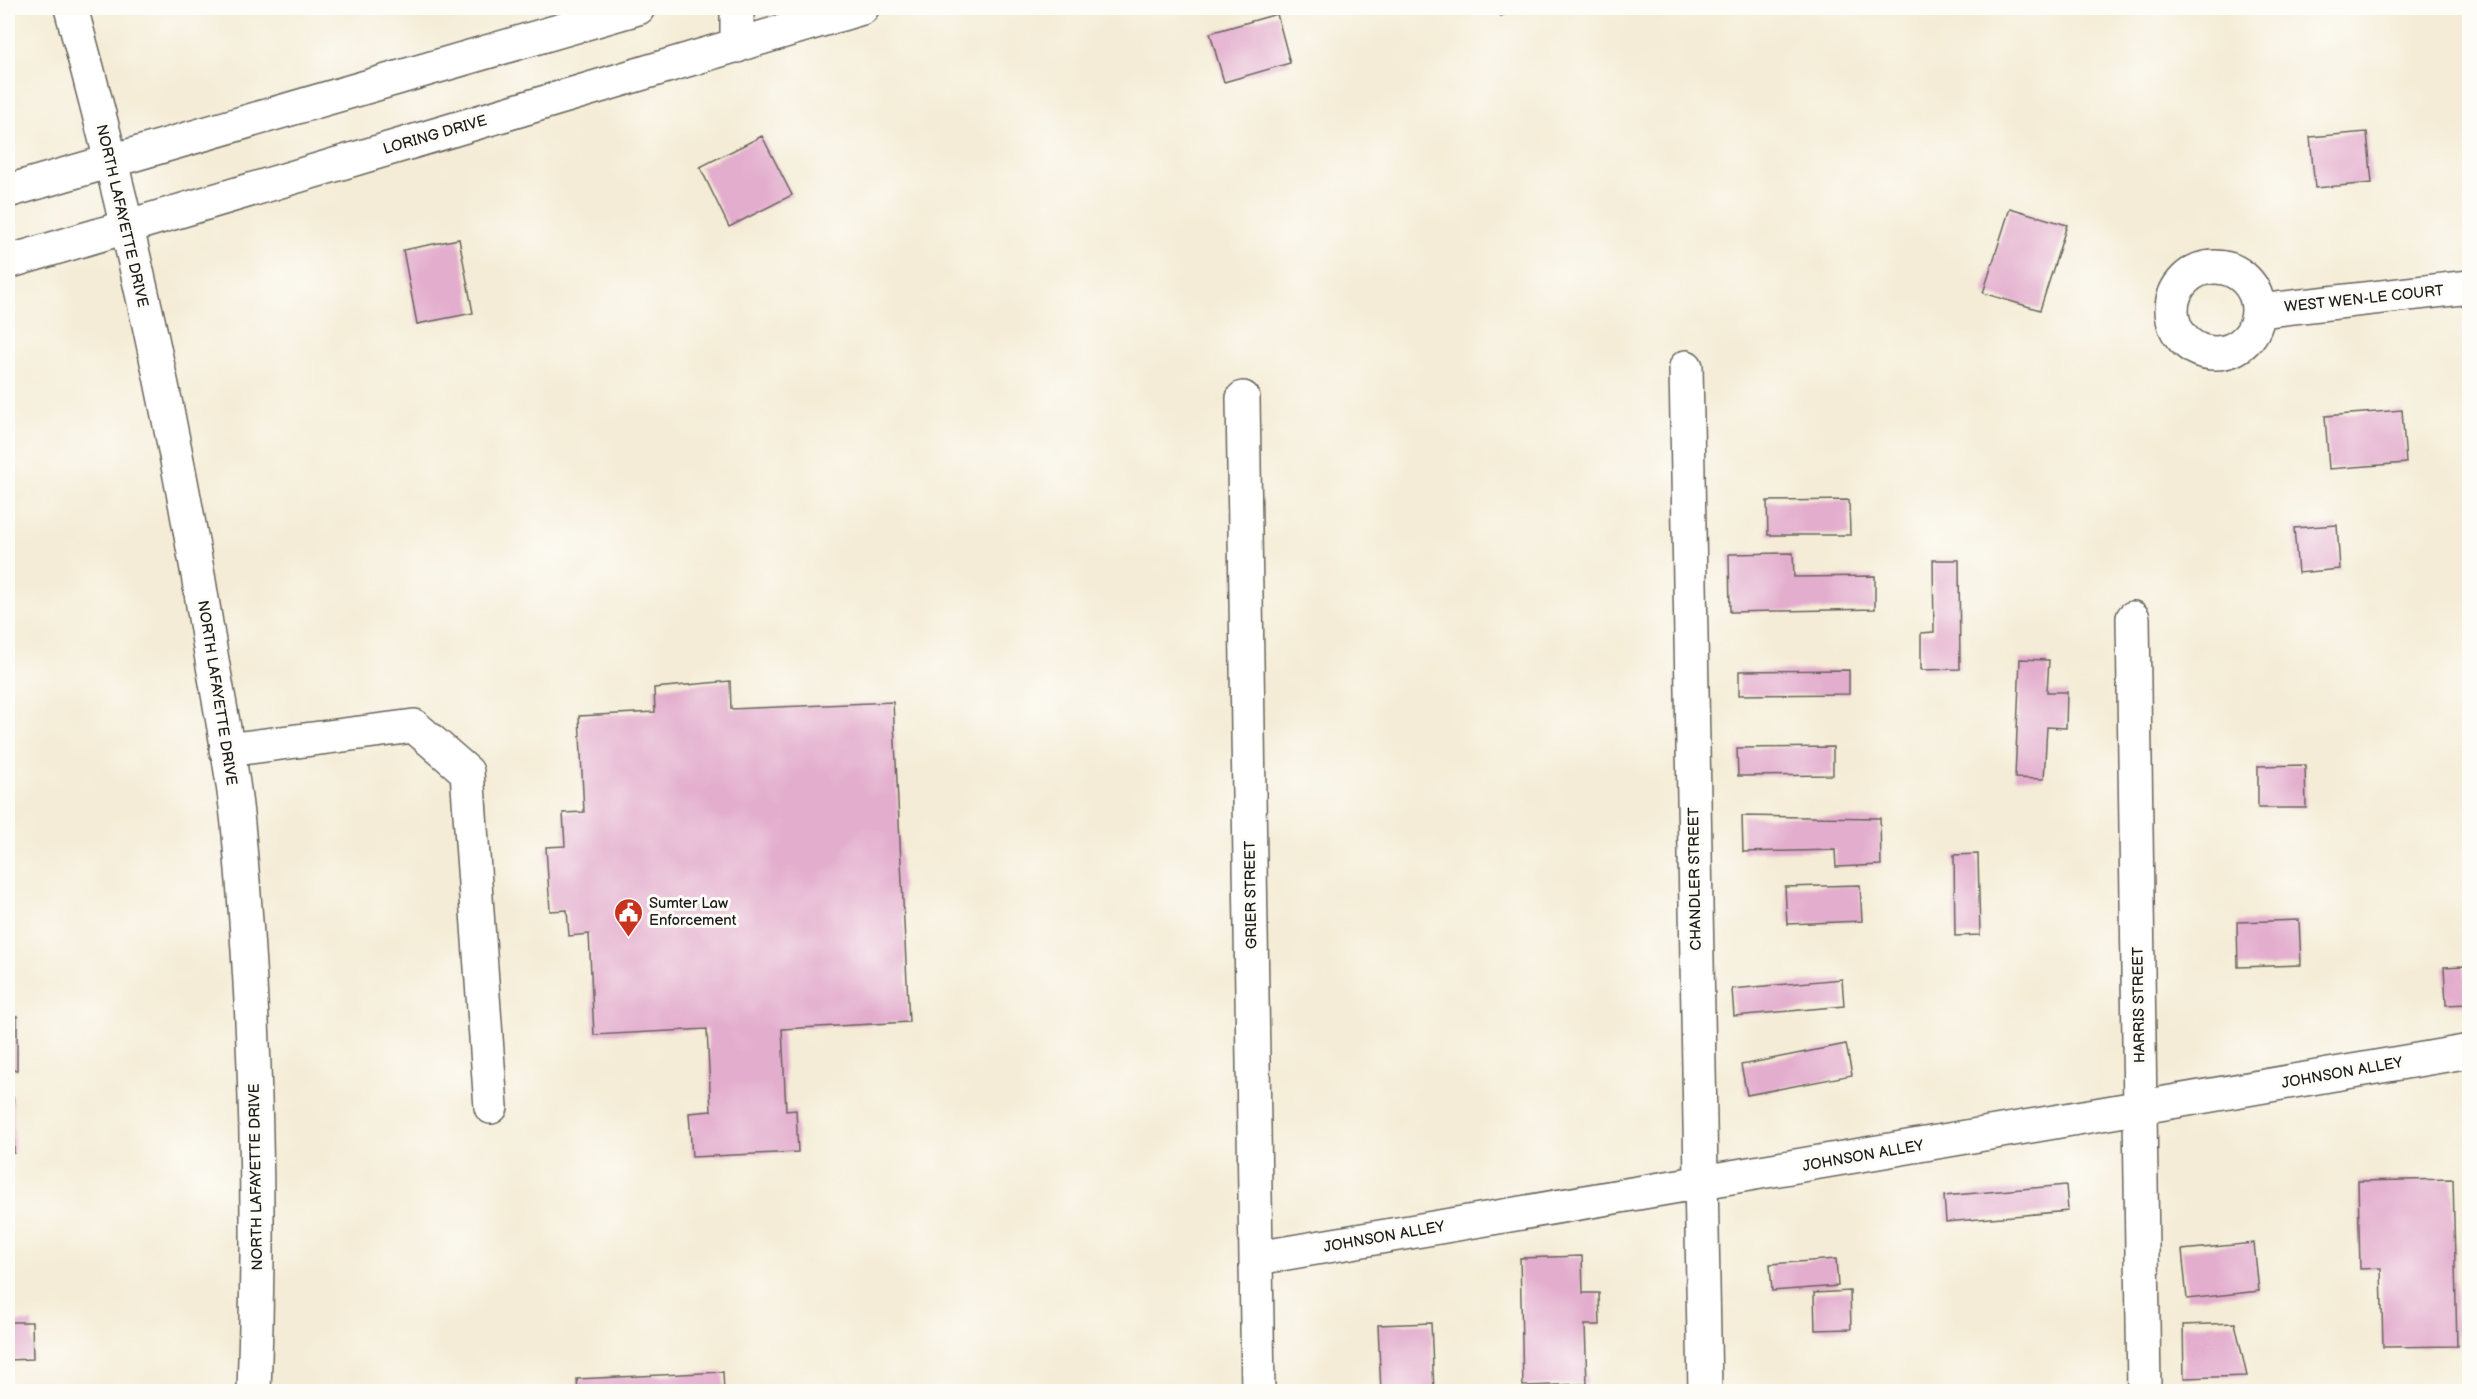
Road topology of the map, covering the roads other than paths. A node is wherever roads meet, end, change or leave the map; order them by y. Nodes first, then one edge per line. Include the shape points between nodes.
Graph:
1 (71, 8) edge
2 (638, 8) edge
3 (737, 8) edge
4 (862, 8) edge
5 (738, 46) junction
6 (110, 161) junction
7 (8, 191) edge
8 (126, 227) junction
9 (8, 262) edge
10 (2469, 287) edge
11 (2259, 311) dead end
12 (1686, 367) dead end
13 (1242, 398) dead end
14 (2133, 618) dead end
15 (226, 750) junction
16 (2469, 1051) edge
17 (491, 1107) dead end
18 (2140, 1108) junction
19 (1701, 1183) junction
20 (1257, 1258) junction
21 (254, 1392) edge
22 (1258, 1392) edge
23 (1705, 1392) edge
24 (2144, 1392) edge

1 - 6 street, NORTH LAFAYETTE DRIVE
2 - 6 street
3 - 5 street
4 - 5 street, LORING DRIVE
5 - 8 street, LORING DRIVE
6 - 7 street
6 - 8 street, NORTH LAFAYETTE DRIVE
8 - 9 street, LORING DRIVE
8 - 15 street, NORTH LAFAYETTE DRIVE via 192,533
10 - 11 street, WEST WEN-LE COURT
12 - 19 street, CHANDLER STREET
13 - 20 street, GRIER STREET
14 - 18 street, HARRIS STREET
15 - 17 street via 414,726 467,772
15 - 21 street, NORTH LAFAYETTE DRIVE via 239,832 254,1077 259,1263
16 - 18 street, JOHNSON ALLEY
18 - 19 street, JOHNSON ALLEY
18 - 24 street, HARRIS STREET
19 - 20 street, JOHNSON ALLEY
19 - 23 street, CHANDLER STREET
20 - 22 street, GRIER STREET

